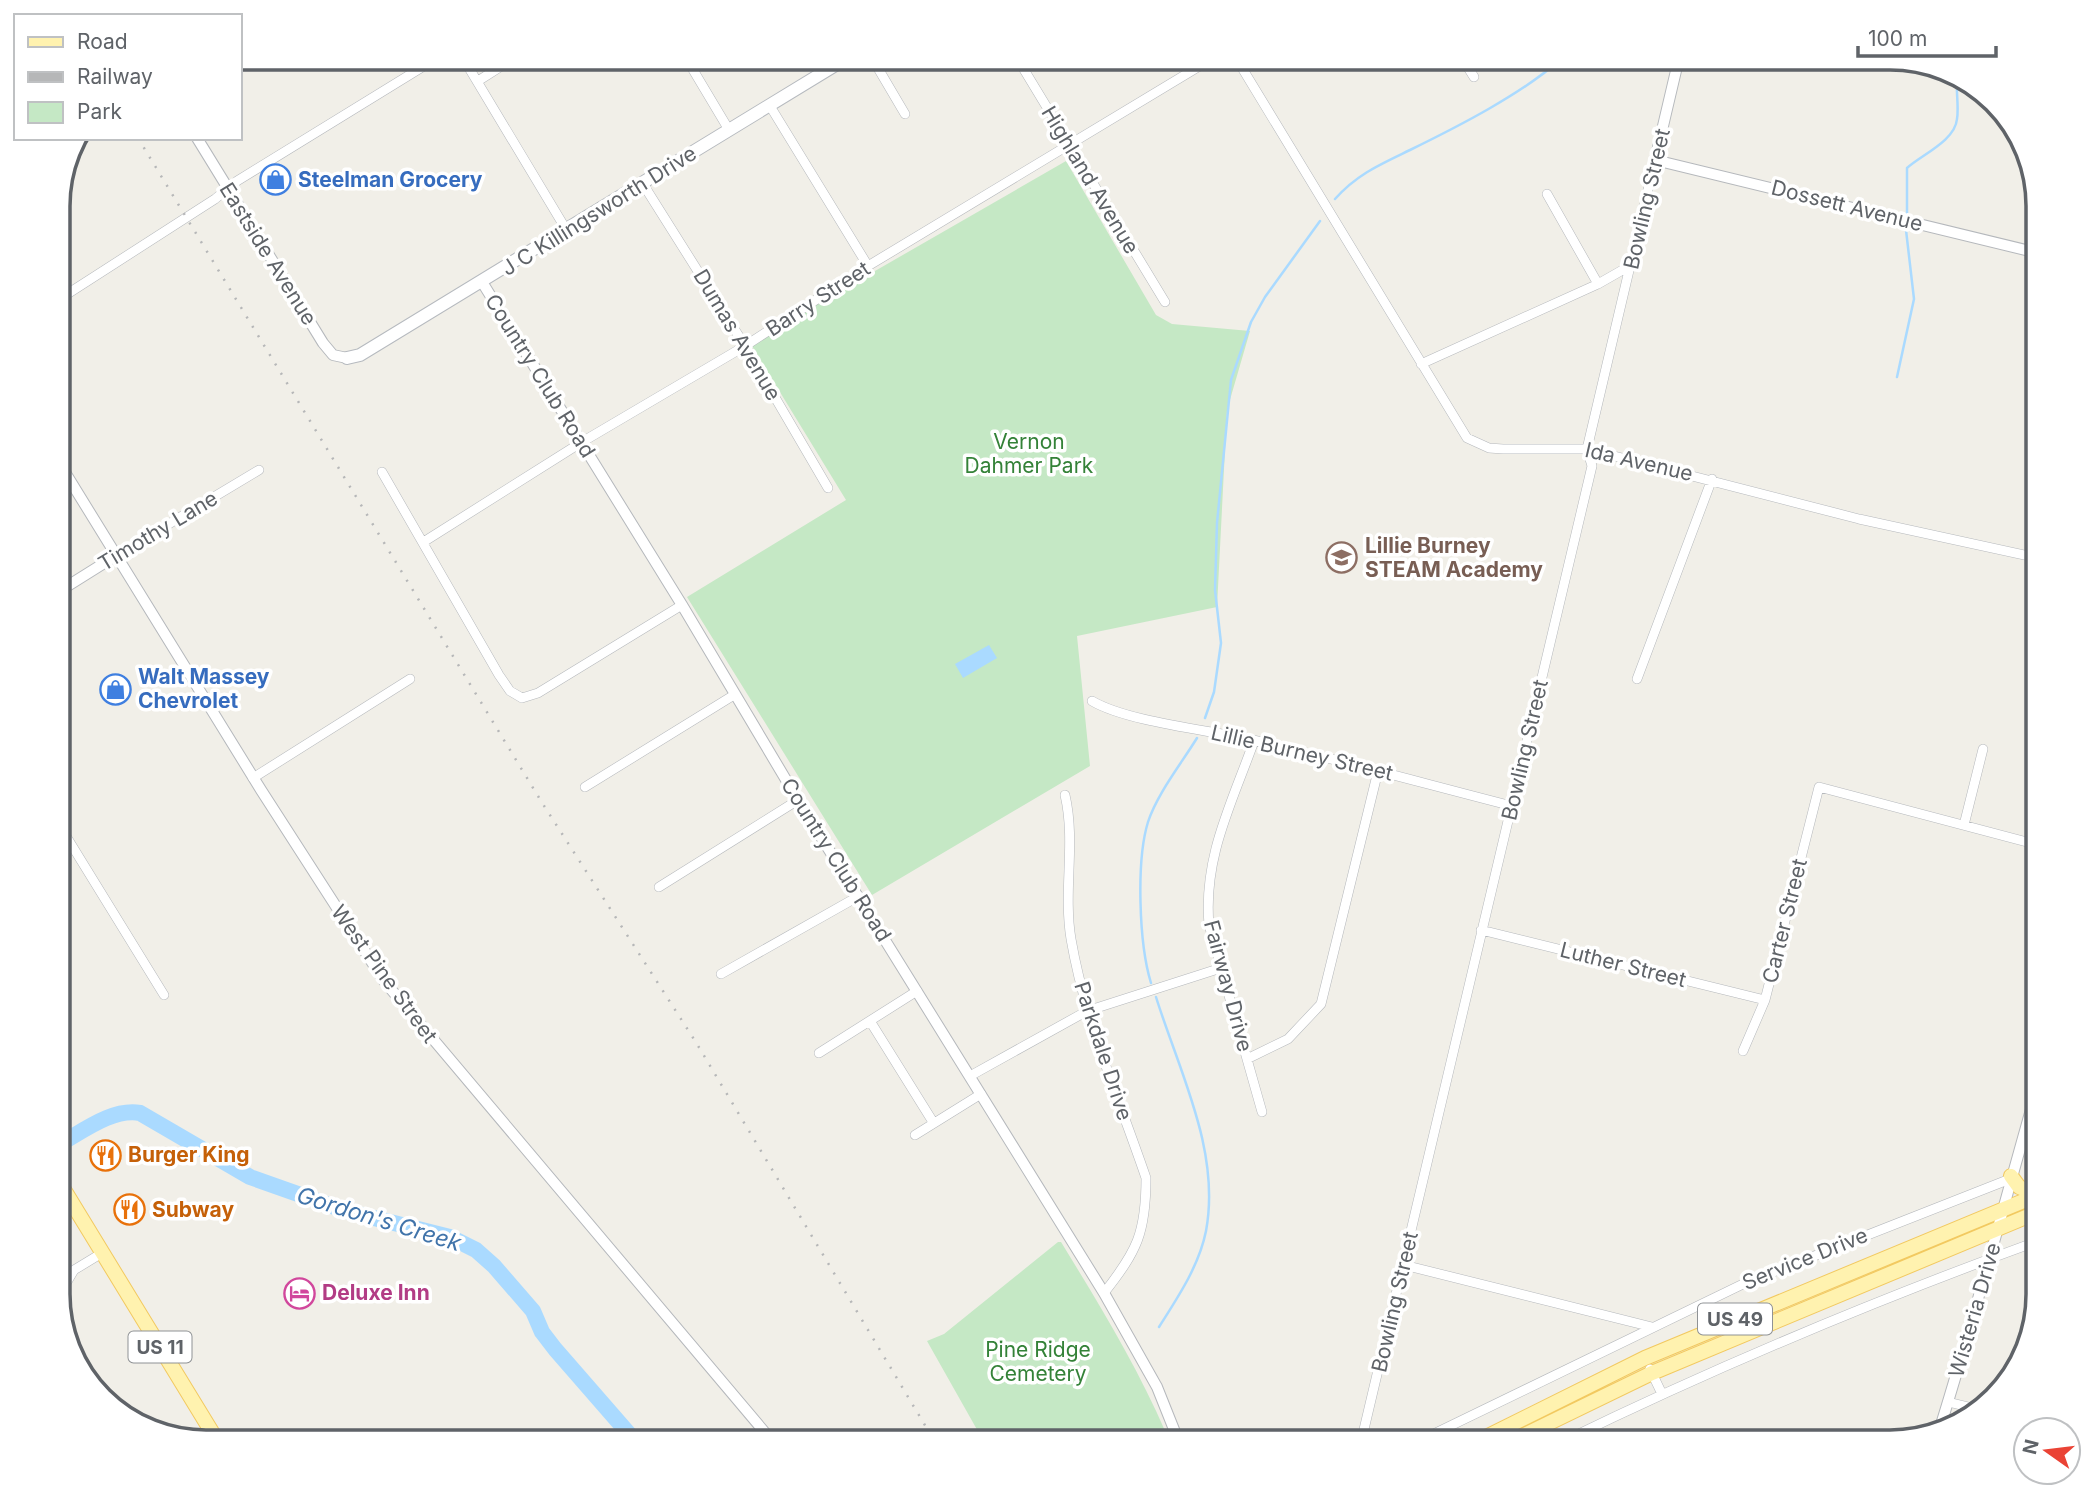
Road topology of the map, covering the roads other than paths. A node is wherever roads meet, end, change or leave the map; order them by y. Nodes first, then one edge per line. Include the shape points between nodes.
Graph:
1 (418, 70) edge
2 (471, 70) edge
3 (495, 70) edge
4 (693, 70) edge
5 (828, 70) edge
6 (879, 70) edge
7 (1024, 70) edge
8 (1193, 70) edge
9 (1243, 70) edge
10 (1470, 70) edge
11 (1676, 70) edge
12 (1474, 77) dead end
13 (478, 81) junction
14 (770, 106) junction
15 (905, 114) dead end
16 (729, 130) junction
17 (198, 140) edge
18 (1069, 146) junction
19 (1655, 160) junction
20 (643, 184) junction
21 (228, 188) junction
22 (1547, 194) dead end
23 (567, 231) junction
24 (2026, 250) edge
25 (1633, 264) junction
26 (868, 266) junction
27 (482, 282) junction
28 (1598, 284) junction
29 (70, 292) edge
30 (1165, 302) dead end
31 (745, 346) junction
32 (347, 358) joint
33 (1421, 364) junction
34 (582, 442) junction
35 (1587, 449) junction
36 (259, 470) dead end
37 (382, 472) dead end
38 (1712, 479) junction
39 (70, 480) edge
40 (828, 488) dead end
41 (425, 541) junction
42 (117, 555) junction
43 (2026, 555) edge
44 (70, 584) edge
45 (682, 605) junction
46 (1637, 678) dead end
47 (410, 680) dead end
48 (734, 695) junction
49 (1092, 701) dead end
50 (1254, 741) junction
51 (1983, 749) dead end
52 (1378, 771) junction
53 (253, 778) junction
54 (584, 787) dead end
55 (1065, 795) dead end
56 (798, 800) junction
57 (1512, 806) junction
58 (1964, 825) junction
59 (70, 842) edge
60 (2026, 842) edge
61 (659, 887) dead end
62 (859, 896) junction
63 (1481, 930) junction
64 (1221, 968) junction
65 (721, 974) dead end
66 (917, 991) junction
67 (164, 995) dead end
68 (1765, 1000) junction
69 (1087, 1011) junction
70 (870, 1021) junction
71 (1743, 1051) dead end
72 (819, 1053) dead end
73 (1247, 1059) junction
74 (970, 1076) junction
75 (981, 1094) junction
76 (1262, 1112) dead end
77 (933, 1122) junction
78 (2026, 1124) edge
79 (915, 1135) dead end
80 (2010, 1177) junction
81 (2026, 1190) edge
82 (70, 1200) edge
83 (2026, 1200) edge
84 (2001, 1210) junction
85 (2026, 1217) edge
86 (1997, 1228) junction
87 (2026, 1245) edge
88 (102, 1253) junction
89 (1991, 1258) junction
90 (1404, 1265) junction
91 (70, 1277) edge
92 (1104, 1293) junction
93 (1651, 1327) junction
94 (1645, 1358) junction
95 (1652, 1373) junction
96 (1662, 1394) junction
97 (1948, 1402) junction
98 (1966, 1406) edge
99 (1943, 1419) edge
100 (211, 1430) edge
101 (763, 1430) edge
102 (1174, 1430) edge
103 (1364, 1430) edge
104 (1441, 1430) edge
105 (1500, 1430) edge
106 (1535, 1430) edge
107 (1587, 1430) edge

1 - 21 street
2 - 13 street
3 - 13 street
4 - 16 street
5 - 14 main road, J C Killingsworth Drive
6 - 15 street
7 - 18 street, Highland Avenue
8 - 18 street, Barry Street
9 - 33 street, Ida Avenue
10 - 12 street
11 - 19 street, Bowling Street
13 - 23 street
14 - 16 main road, J C Killingsworth Drive
14 - 26 street
16 - 20 main road, J C Killingsworth Drive
17 - 21 street, Eastside Avenue
18 - 26 street, Barry Street
18 - 30 street, Highland Avenue
19 - 24 street, Dossett Avenue
19 - 25 street, Bowling Street
20 - 23 main road, J C Killingsworth Drive
20 - 31 street, Dumas Avenue
21 - 29 street
21 - 32 street, Eastside Avenue via 323,343 333,355
22 - 28 street
23 - 27 main road, J C Killingsworth Drive
25 - 28 street
25 - 35 street, Bowling Street
26 - 31 street, Barry Street
27 - 32 main road, J C Killingsworth Drive via 360,355
27 - 34 street, Country Club Road
28 - 33 street
31 - 34 street, Barry Street
31 - 40 street, Dumas Avenue
33 - 35 street, Ida Avenue via 1461,432 1478,444 1503,449
34 - 41 street, Barry Street
34 - 45 street, Country Club Road
35 - 38 street, Ida Avenue
35 - 57 street, Bowling Street via 1592,466
36 - 42 street, Timothy Lane
37 - 41 street
38 - 43 street, Ida Avenue via 1859,519
38 - 46 street
39 - 42 street, West Pine Street
41 - 45 street via 499,675 510,691 523,698
42 - 44 street, Timothy Lane
42 - 53 street, West Pine Street
45 - 48 street, Country Club Road
47 - 53 street
48 - 54 street
48 - 56 street, Country Club Road
49 - 50 street, Lillie Burney Street via 1127,715
50 - 52 street, Lillie Burney Street
50 - 64 street, Fairway Drive via 1207,881 1209,925
51 - 58 street
52 - 57 street, Lillie Burney Street
52 - 73 street via 1321,1004 1288,1040
53 - 101 street, West Pine Street via 384,981
55 - 69 street, Parkdale Drive via 1072,843 1068,909
56 - 61 street
56 - 62 street, Country Club Road
57 - 63 street, Bowling Street
58 - 60 street
58 - 68 street, Carter Street via 1818,787
59 - 67 street
62 - 65 street
62 - 66 street, Country Club Road
63 - 68 street, Luther Street
63 - 90 street, Bowling Street
64 - 69 street
64 - 73 street, Fairway Drive
66 - 70 street
66 - 74 street, Country Club Road
68 - 71 street, Carter Street
69 - 74 street
69 - 92 street, Parkdale Drive via 1146,1178 1146,1205 1136,1249
70 - 72 street
70 - 77 street
73 - 76 street, Fairway Drive
74 - 75 street, Country Club Road
75 - 77 street
75 - 92 street, Country Club Road
77 - 79 street
78 - 80 street, Wisteria Drive
80 - 81 main road
80 - 84 street, Wisteria Drive
80 - 93 street, Service Drive via 1782,1267
82 - 88 main road, US 11
83 - 84 main road, US 49
84 - 86 street, Wisteria Drive
84 - 94 main road, US 49
85 - 86 main road, US 49
86 - 89 street, Wisteria Drive
86 - 95 main road, US 49
87 - 89 street
88 - 91 street
88 - 100 main road, US 11
89 - 96 street via 1756,1351
89 - 97 street, Wisteria Drive
90 - 93 street
90 - 103 street, Bowling Street
92 - 102 street, Country Club Road via 1157,1387
93 - 104 street, Service Drive
94 - 95 street
94 - 105 main road, US 49
95 - 96 street
95 - 106 main road, US 49
96 - 107 street
97 - 98 street
97 - 99 street, Wisteria Drive

